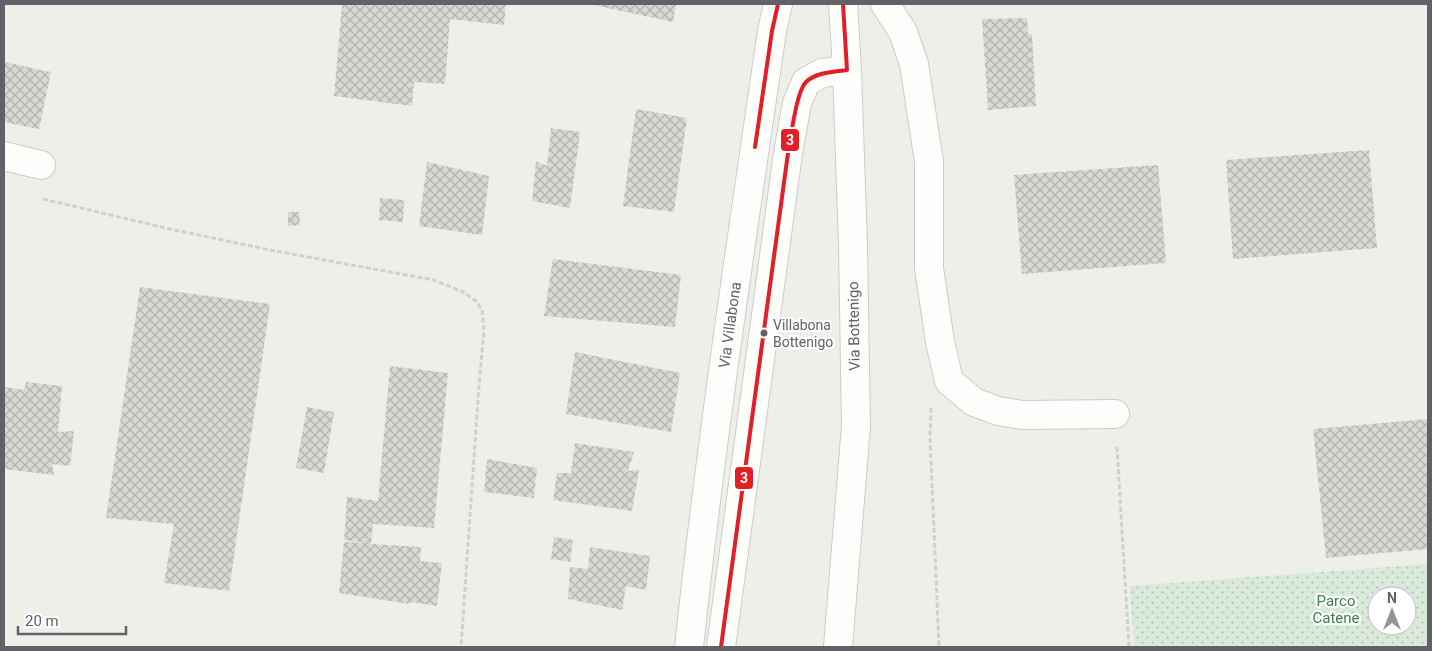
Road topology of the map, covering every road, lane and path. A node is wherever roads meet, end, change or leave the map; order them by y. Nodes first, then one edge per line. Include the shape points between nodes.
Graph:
1 (778, 4) edge
2 (843, 4) edge
3 (885, 4) edge
4 (846, 70) junction
5 (4, 156) edge
6 (41, 164) dead end
7 (41, 198) dead end
8 (931, 398) dead end
9 (1115, 414) dead end
10 (1116, 441) dead end
11 (461, 647) edge
12 (689, 647) edge
13 (722, 647) edge
14 (838, 647) edge
15 (939, 647) edge
16 (1128, 647) edge

1 - 12 street, Via Villabona via 744,218
2 - 4 street, Via Bottenigo
3 - 9 street via 903,32 914,64 928,162 929,268 949,381 974,402 998,411 1023,415
4 - 13 street via 822,73 806,82 797,103
4 - 14 street, Via Bottenigo via 856,426
5 - 6 street
7 - 11 path via 275,251 434,280 476,301 482,310 484,331
8 - 15 path
10 - 16 path

